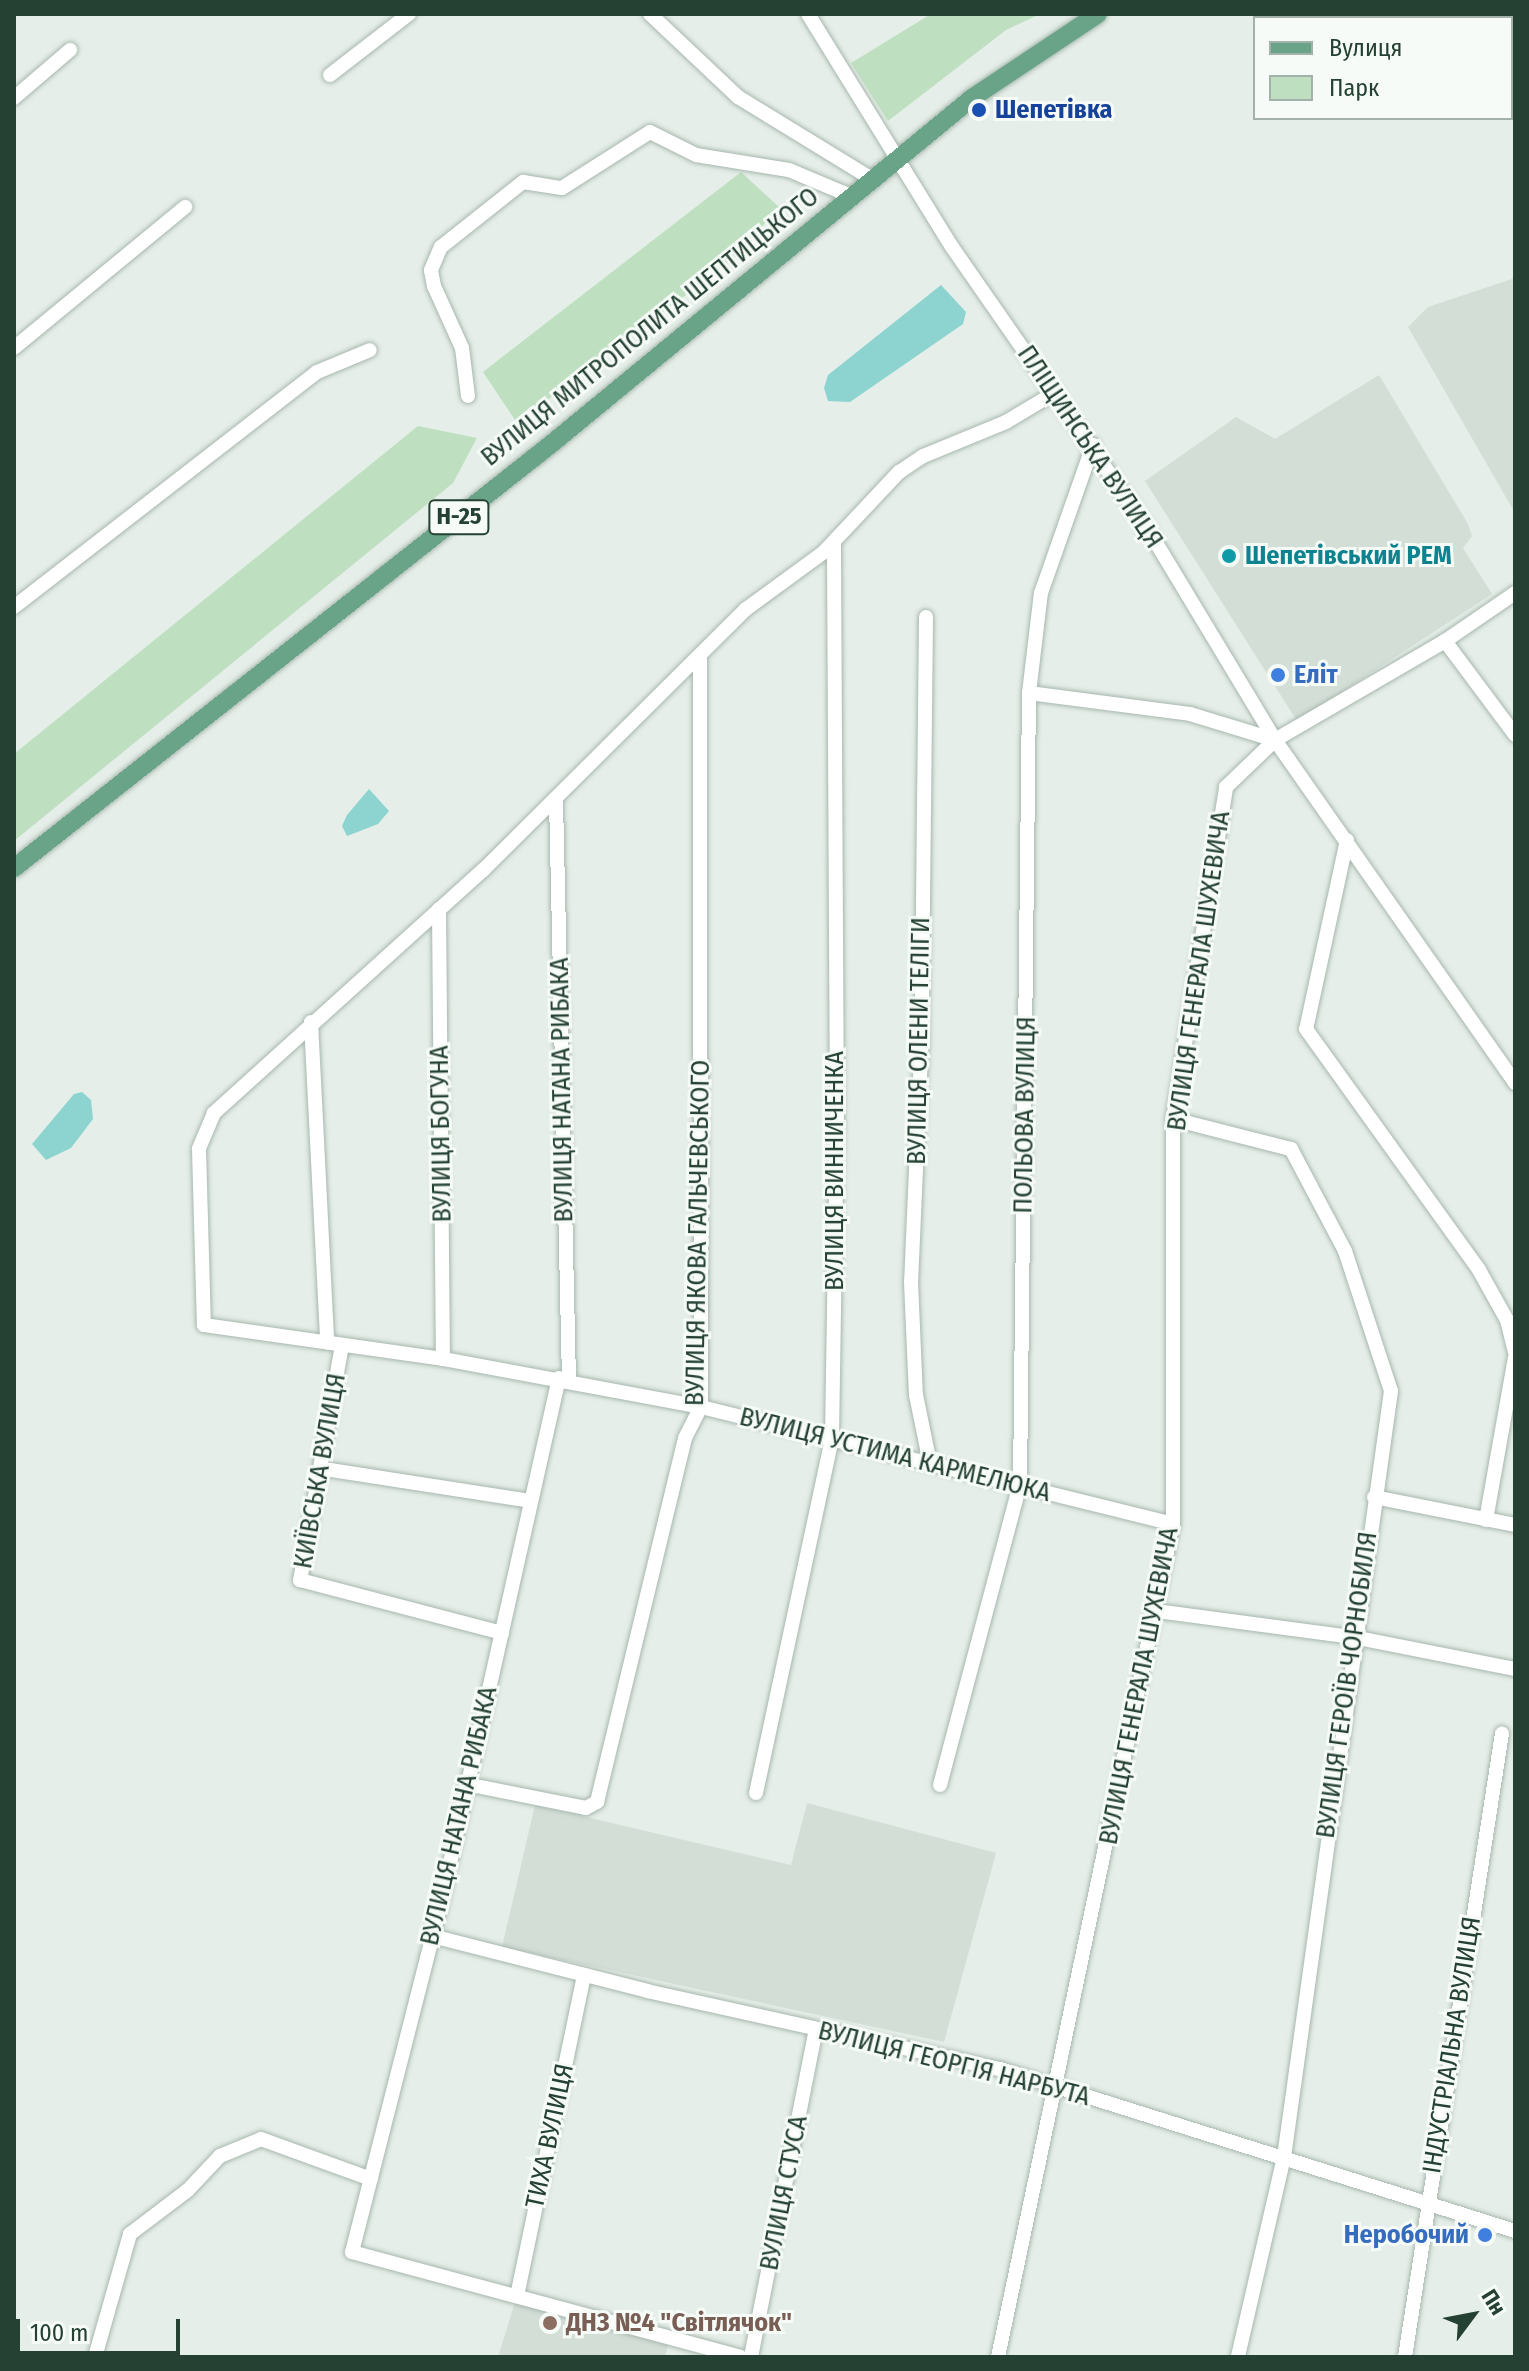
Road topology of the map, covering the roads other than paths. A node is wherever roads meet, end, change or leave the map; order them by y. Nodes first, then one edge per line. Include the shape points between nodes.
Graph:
1 (409, 14) edge
2 (650, 14) edge
3 (808, 14) edge
4 (1098, 14) edge
5 (70, 50) dead end
6 (330, 75) dead end
7 (14, 98) edge
8 (897, 159) junction
9 (872, 179) junction
10 (851, 196) junction
11 (185, 207) dead end
12 (14, 348) edge
13 (370, 350) dead end
14 (1056, 392) junction
15 (468, 396) dead end
16 (1093, 445) junction
17 (834, 542) junction
18 (1515, 593) edge
19 (14, 607) edge
20 (926, 617) dead end
21 (1445, 641) junction
22 (700, 659) junction
23 (1029, 693) junction
24 (1515, 735) edge
25 (1275, 740) junction
26 (556, 799) junction
27 (1347, 840) junction
28 (14, 868) edge
29 (439, 909) junction
30 (311, 1022) junction
31 (1515, 1083) edge
32 (1173, 1119) junction
33 (334, 1344) junction
34 (1515, 1351) edge
35 (1515, 1358) edge
36 (443, 1359) junction
37 (564, 1380) junction
38 (701, 1407) junction
39 (832, 1437) junction
40 (930, 1463) junction
41 (324, 1469) junction
42 (1020, 1485) junction
43 (1374, 1497) junction
44 (530, 1501) junction
45 (1486, 1520) junction
46 (1173, 1524) junction
47 (1515, 1525) edge
48 (1157, 1611) junction
49 (502, 1633) junction
50 (1353, 1637) junction
51 (1515, 1669) edge
52 (1502, 1733) dead end
53 (466, 1784) junction
54 (940, 1785) dead end
55 (756, 1793) dead end
56 (432, 1936) junction
57 (584, 1975) junction
58 (816, 2030) junction
59 (1056, 2086) junction
60 (1284, 2157) junction
61 (371, 2179) junction
62 (1426, 2201) junction
63 (1515, 2231) edge
64 (517, 2296) junction
65 (95, 2357) edge
66 (740, 2357) edge
67 (751, 2357) edge
68 (998, 2357) edge
69 (1238, 2357) edge
70 (1405, 2357) edge

1 - 6 street
2 - 9 street via 738,97
3 - 8 street, ПЛІЩИНСЬКА ВУЛИЦЯ
4 - 8 main road, ВУЛИЦЯ МИТРОПОЛИТА ШЕПТИЦЬКОГО / Н-25 via 1041,48
5 - 7 street
8 - 9 main road, ВУЛИЦЯ МИТРОПОЛИТА ШЕПТИЦЬКОГО / Н-25
8 - 14 street, ПЛІЩИНСЬКА ВУЛИЦЯ via 987,299
9 - 10 main road, ВУЛИЦЯ МИТРОПОЛИТА ШЕПТИЦЬКОГО / Н-25
10 - 15 street via 789,170 696,155 650,132 562,188 523,182 441,247 431,270 462,348
10 - 28 main road, ВУЛИЦЯ МИТРОПОЛИТА ШЕПТИЦЬКОГО / Н-25 via 550,445
11 - 12 street
13 - 19 street via 317,372
14 - 16 street, ПЛІЩИНСЬКА ВУЛИЦЯ
14 - 17 street via 991,430 910,464
16 - 23 street, ПОЛЬОВА ВУЛИЦЯ via 1041,593
16 - 25 street, ПЛІЩИНСЬКА ВУЛИЦЯ
17 - 22 street via 746,609
17 - 39 street, ВУЛИЦЯ ВИННИЧЕНКА via 837,1123
18 - 21 street
20 - 40 street, ВУЛИЦЯ ОЛЕНИ ТЕЛІГИ via 922,1032 911,1282 916,1395
21 - 24 street
21 - 25 street
22 - 26 street
22 - 38 street, ВУЛИЦЯ ЯКОВА ГАЛЬЧЕВСЬКОГО
23 - 25 street via 1190,714
23 - 42 street, ПОЛЬОВА ВУЛИЦЯ
25 - 27 street, ПЛІЩИНСЬКА ВУЛИЦЯ
25 - 32 street, ВУЛИЦЯ ГЕНЕРАЛА ШУХЕВИЧА via 1226,787
26 - 29 street
26 - 37 street, ВУЛИЦЯ НАТАНА РИБАКА
27 - 31 street, ПЛІЩИНСЬКА ВУЛИЦЯ
27 - 34 street via 1306,1029 1479,1270 1507,1320
29 - 30 street
29 - 36 street, ВУЛИЦЯ БОГУНА
30 - 33 street, КИЇВСЬКА ВУЛИЦЯ
30 - 33 street, ВУЛИЦЯ УСТИМА КАРМЕЛЮКА via 214,1113 199,1149 204,1325
32 - 43 street, ВУЛИЦЯ ГЕРОЇВ ЧОРНОБИЛЯ via 1291,1149 1345,1251 1391,1391
32 - 46 street, ВУЛИЦЯ ГЕНЕРАЛА ШУХЕВИЧА
33 - 36 street, ВУЛИЦЯ УСТИМА КАРМЕЛЮКА
33 - 41 street, КИЇВСЬКА ВУЛИЦЯ
35 - 45 street
36 - 37 street, ВУЛИЦЯ УСТИМА КАРМЕЛЮКА
37 - 38 street, ВУЛИЦЯ УСТИМА КАРМЕЛЮКА
37 - 44 street, ВУЛИЦЯ НАТАНА РИБАКА
38 - 39 street, ВУЛИЦЯ УСТИМА КАРМЕЛЮКА
38 - 53 street, ВУЛИЦЯ ЯКОВА ГАЛЬЧЕВСЬКОГО via 685,1438 597,1802 586,1808
39 - 40 street, ВУЛИЦЯ УСТИМА КАРМЕЛЮКА
39 - 55 street, ВУЛИЦЯ ВИННИЧЕНКА
40 - 42 street, ВУЛИЦЯ УСТИМА КАРМЕЛЮКА
41 - 44 street
41 - 49 street, КИЇВСЬКА ВУЛИЦЯ via 300,1580
42 - 46 street, ВУЛИЦЯ УСТИМА КАРМЕЛЮКА
42 - 54 street, ПОЛЬОВА ВУЛИЦЯ
43 - 45 street
43 - 50 street, ВУЛИЦЯ ГЕРОЇВ ЧОРНОБИЛЯ
44 - 49 street, ВУЛИЦЯ НАТАНА РИБАКА
45 - 47 street
46 - 48 street, ВУЛИЦЯ ГЕНЕРАЛА ШУХЕВИЧА
48 - 50 street
48 - 59 street, ВУЛИЦЯ ГЕНЕРАЛА ШУХЕВИЧА
49 - 53 street, ВУЛИЦЯ НАТАНА РИБАКА
50 - 51 street
50 - 60 street, ВУЛИЦЯ ГЕРОЇВ ЧОРНОБИЛЯ
52 - 62 street, ІНДУСТРІАЛЬНА ВУЛИЦЯ
53 - 56 street, ВУЛИЦЯ НАТАНА РИБАКА
56 - 57 street, ВУЛИЦЯ ГЕОРГІЯ НАРБУТА
56 - 61 street, ВУЛИЦЯ НАТАНА РИБАКА
57 - 58 street, ВУЛИЦЯ ГЕОРГІЯ НАРБУТА
57 - 64 street, ТИХА ВУЛИЦЯ
58 - 59 street, ВУЛИЦЯ ГЕОРГІЯ НАРБУТА
58 - 67 street, ВУЛИЦЯ СТУСА
59 - 60 street, ВУЛИЦЯ ГЕОРГІЯ НАРБУТА
59 - 68 street, ВУЛИЦЯ ГЕНЕРАЛА ШУХЕВИЧА
60 - 62 street, ВУЛИЦЯ ГЕОРГІЯ НАРБУТА
60 - 69 street, ВУЛИЦЯ ГЕРОЇВ ЧОРНОБИЛЯ
61 - 64 street, ВУЛИЦЯ НАТАНА РИБАКА via 352,2252
61 - 65 street via 261,2139 220,2156 188,2190 130,2234
62 - 63 street, ВУЛИЦЯ ГЕОРГІЯ НАРБУТА
62 - 70 street, ІНДУСТРІАЛЬНА ВУЛИЦЯ
64 - 66 street

